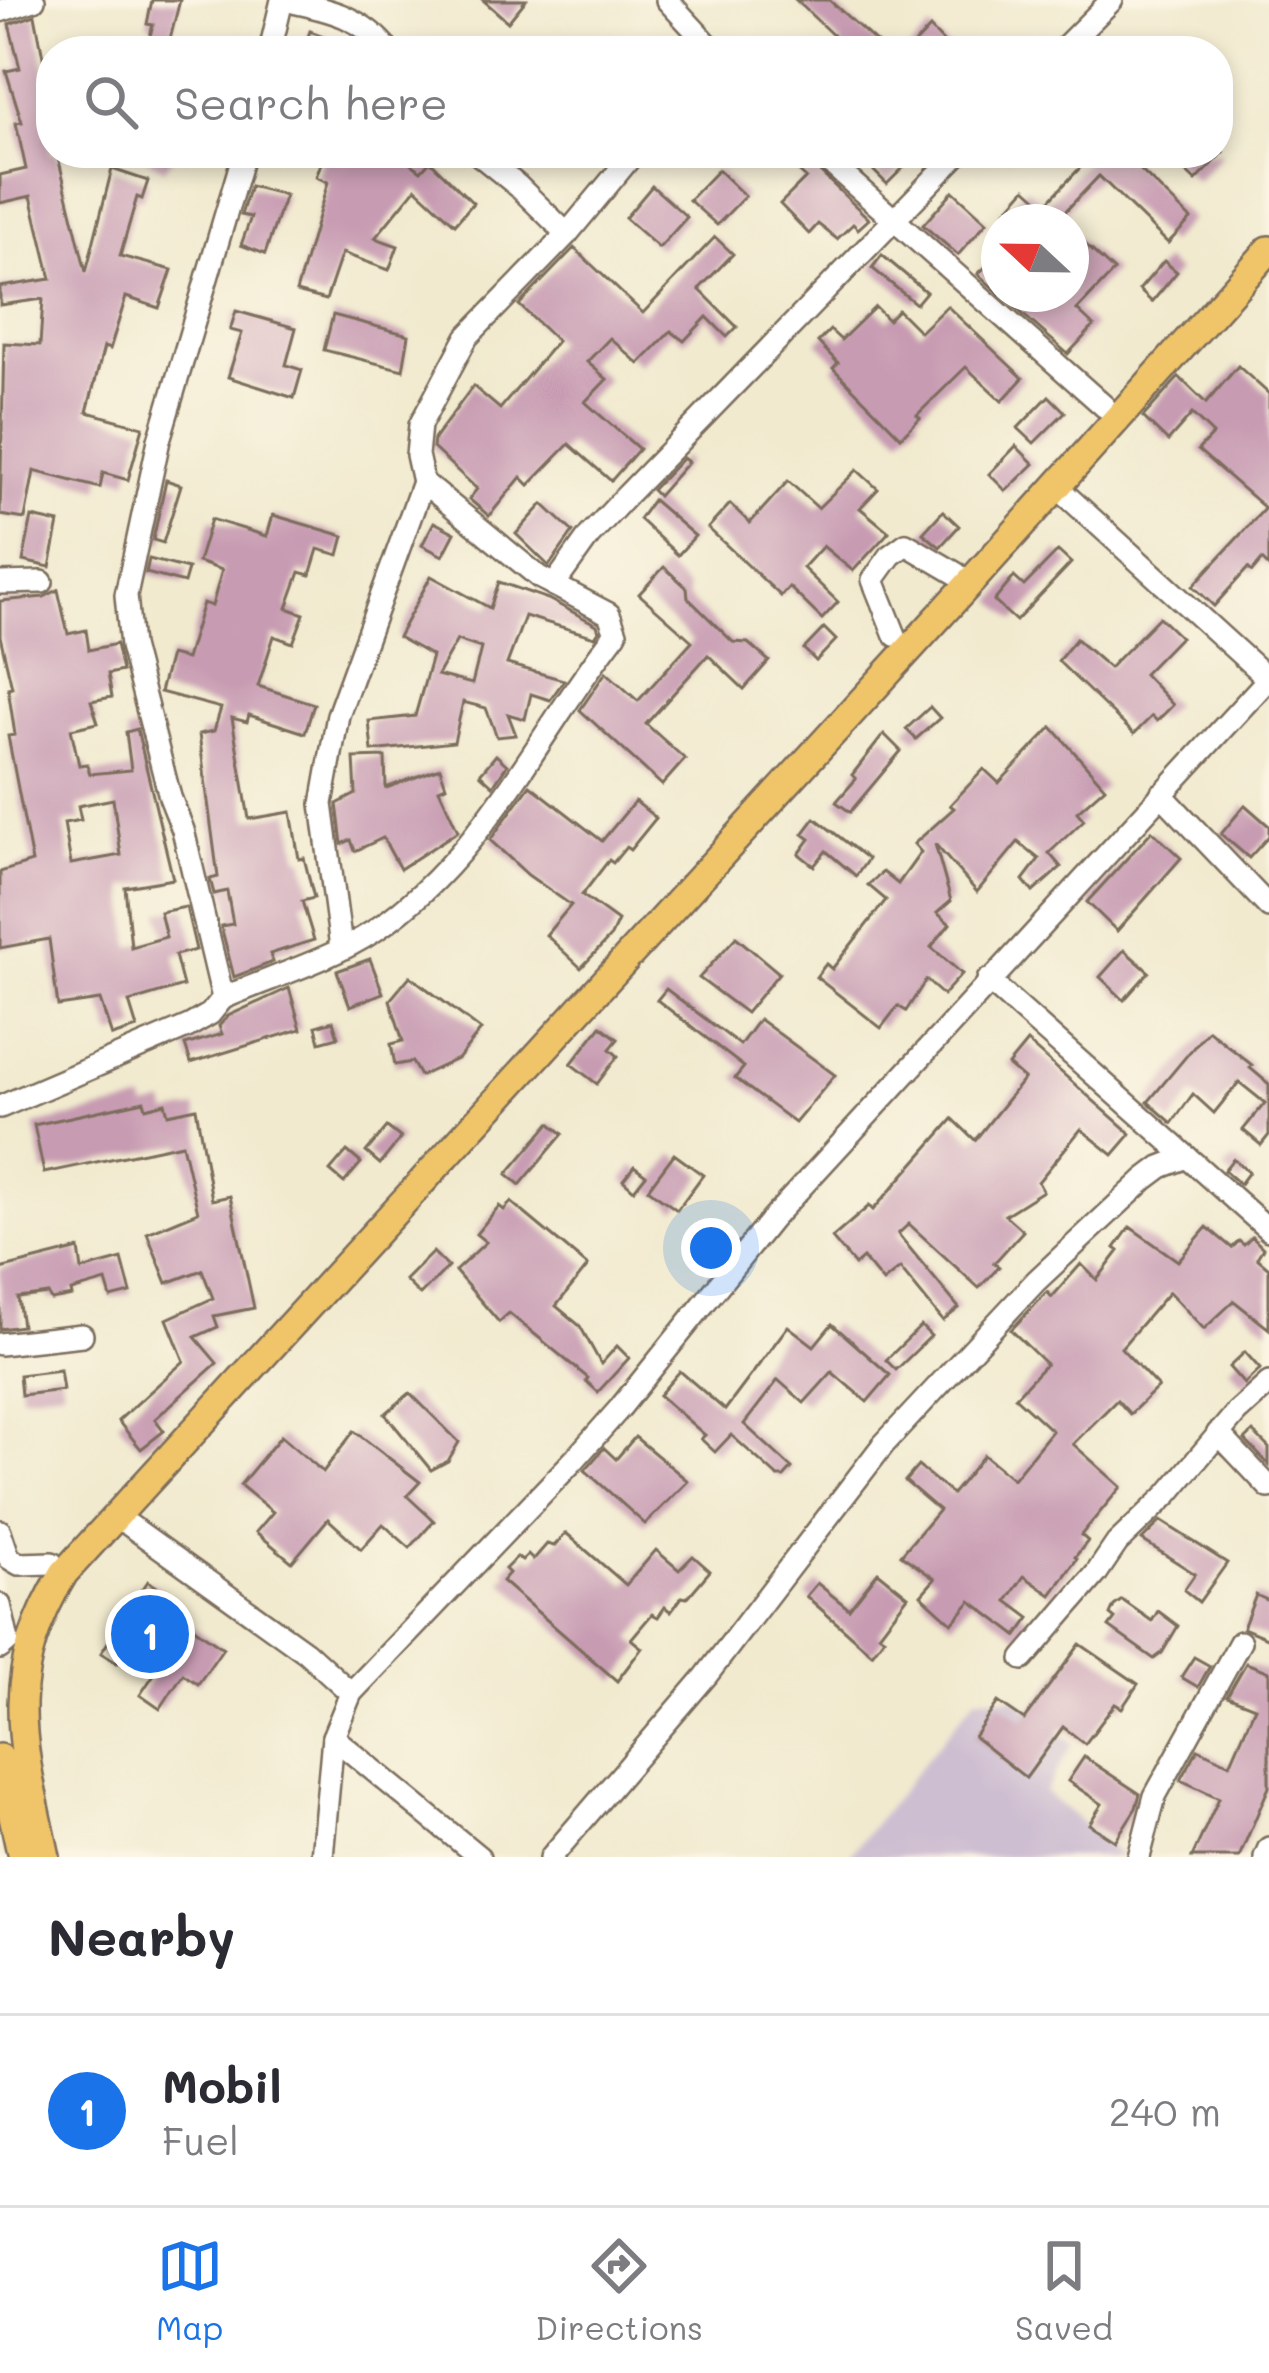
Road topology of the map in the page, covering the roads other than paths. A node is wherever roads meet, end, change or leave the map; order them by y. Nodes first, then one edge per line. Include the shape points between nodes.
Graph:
1 (34, 0) edge
2 (283, 0) edge
3 (667, 0) edge
4 (1112, 0) edge
5 (0, 11) edge
6 (274, 36) edge
7 (374, 36) edge
8 (700, 36) edge
9 (1076, 36) edge
10 (240, 168) edge
11 (494, 168) edge
12 (621, 168) edge
13 (836, 168) edge
14 (944, 168) edge
15 (894, 219) junction
16 (1269, 226) edge
17 (567, 233) junction
18 (1269, 250) edge
19 (1105, 407) junction
20 (423, 482) junction
21 (1056, 486) junction
22 (957, 574) junction
23 (42, 582) dead end
24 (0, 583) edge
25 (554, 585) junction
26 (895, 635) junction
27 (1269, 678) edge
28 (1161, 794) junction
29 (1269, 907) edge
30 (341, 947) junction
31 (988, 980) junction
32 (223, 998) junction
33 (546, 1035) junction
34 (0, 1107) edge
35 (1187, 1157) junction
36 (1269, 1230) edge
37 (82, 1335) dead end
38 (0, 1344) edge
39 (1269, 1383) edge
40 (1218, 1433) junction
41 (1269, 1487) edge
42 (118, 1517) junction
43 (0, 1531) edge
44 (52, 1563) junction
45 (0, 1605) edge
46 (1240, 1642) dead end
47 (4, 1644) edge
48 (1023, 1659) dead end
49 (0, 1673) edge
50 (351, 1693) junction
51 (333, 1737) junction
52 (0, 1757) edge
53 (1269, 1848) edge
54 (22, 1857) edge
55 (46, 1857) edge
56 (322, 1857) edge
57 (479, 1857) edge
58 (551, 1857) edge
59 (1139, 1857) edge
60 (1265, 1857) edge

1 - 5 street
2 - 6 street
2 - 7 street via 342,13
3 - 8 street
4 - 9 street
10 - 32 street via 159,440 126,595 131,646
11 - 17 street
12 - 17 street
13 - 15 street
14 - 15 street
15 - 19 street
15 - 25 street via 627,495
16 - 19 main road
17 - 20 street via 454,358 421,425
18 - 21 main road
19 - 22 main road
20 - 25 street
20 - 30 street via 338,715 322,804
21 - 27 street
21 - 33 main road
22 - 26 main road
22 - 26 street via 906,544 891,554 872,580
23 - 24 street
25 - 30 street via 609,614 616,633 490,819 399,913
26 - 33 main road
27 - 28 street
28 - 29 street
28 - 31 street
30 - 32 street
31 - 35 street
31 - 50 street via 771,1220 620,1408
32 - 34 street via 189,1026
33 - 42 main road
33 - 44 main road
35 - 36 street
35 - 58 street via 1145,1179 1036,1281 883,1445 706,1676
37 - 38 street
39 - 40 street
40 - 41 street
40 - 48 street
42 - 50 street
42 - 55 main road via 52,1588 22,1647 15,1730
43 - 44 street via 9,1558
44 - 47 main road
45 - 47 street
46 - 59 street via 1155,1796
47 - 49 main road
50 - 51 street
51 - 56 street
51 - 57 street
52 - 54 main road
53 - 60 street

